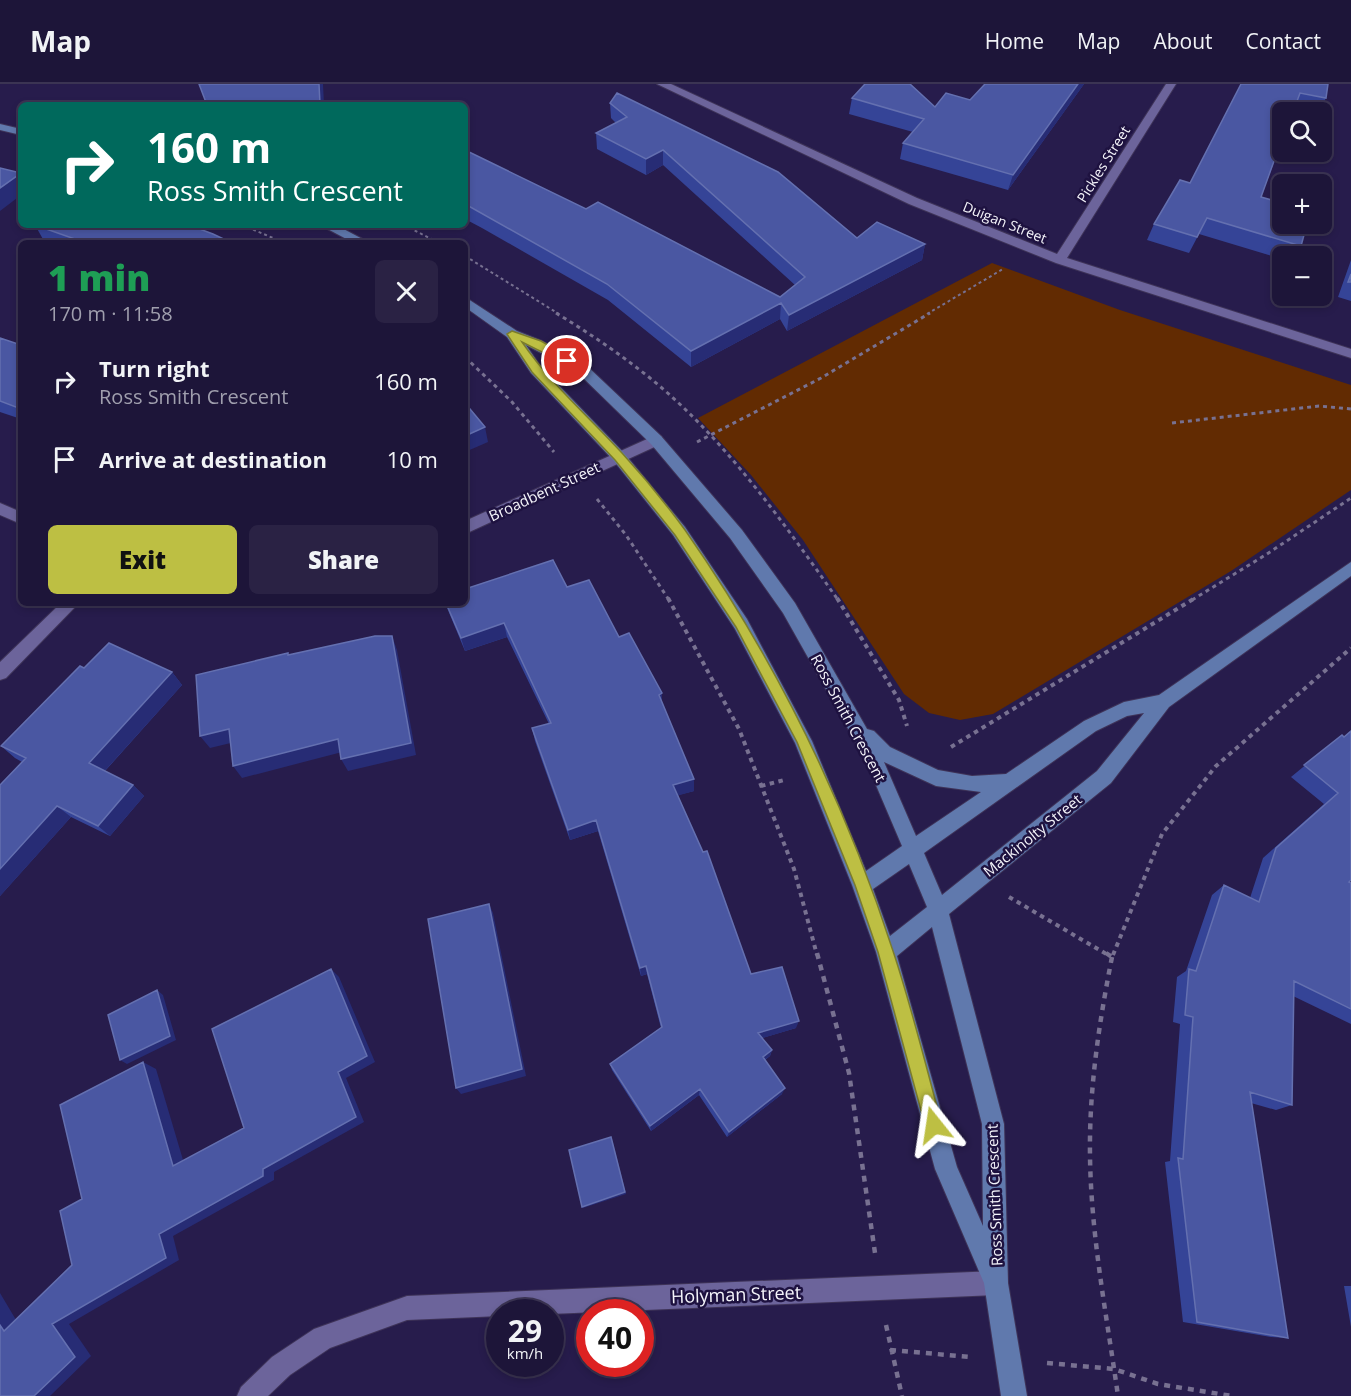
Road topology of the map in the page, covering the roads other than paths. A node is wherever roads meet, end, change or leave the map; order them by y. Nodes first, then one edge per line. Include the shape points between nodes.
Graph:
1 (662, 84) edge
2 (1171, 84) edge
3 (0, 127) edge
4 (18, 131) edge
5 (332, 228) edge
6 (358, 240) edge
7 (1060, 260) junction
8 (468, 303) edge
9 (512, 334) junction
10 (1351, 354) edge
11 (656, 440) junction
12 (619, 457) junction
13 (0, 509) edge
14 (18, 517) edge
15 (468, 527) edge
16 (1351, 568) edge
17 (67, 606) edge
18 (0, 673) edge
19 (1163, 702) junction
20 (853, 719) junction
21 (1009, 782) junction
22 (912, 850) junction
23 (862, 885) junction
24 (938, 910) junction
25 (886, 952) junction
26 (996, 1283) junction
27 (250, 1396) edge
28 (1014, 1396) edge

1 - 7 street, Duigan Street via 913,201
2 - 7 street, Pickles Street
3 - 4 street
5 - 6 street
7 - 10 street, Duigan Street
8 - 9 street, Ross Smith Crescent
9 - 11 street, Ross Smith Crescent via 582,369
9 - 12 street, Ross Smith Crescent via 536,370
11 - 12 street, Broadbent Street
11 - 20 street, Ross Smith Crescent via 736,534 789,608
12 - 15 street, Broadbent Street
12 - 23 street, Ross Smith Crescent via 679,531 741,624 803,741
13 - 14 street
16 - 19 street, Mackinolty Street
17 - 18 street
19 - 21 street, Mackinolty Street via 1124,709 1090,726
19 - 24 street, Mackinolty Street via 1104,777
20 - 21 street via 884,753 936,778 972,784
20 - 22 street, Ross Smith Crescent
21 - 22 street, Mackinolty Street
22 - 23 street, Mackinolty Street
22 - 24 street, Ross Smith Crescent
23 - 25 street, Ross Smith Crescent
24 - 25 street, Mackinolty Street
24 - 26 street, Ross Smith Crescent via 993,1124
25 - 26 street, Ross Smith Crescent via 946,1169
26 - 27 street, Holyman Street via 407,1308 323,1338 280,1366
26 - 28 street, Ross Smith Crescent

